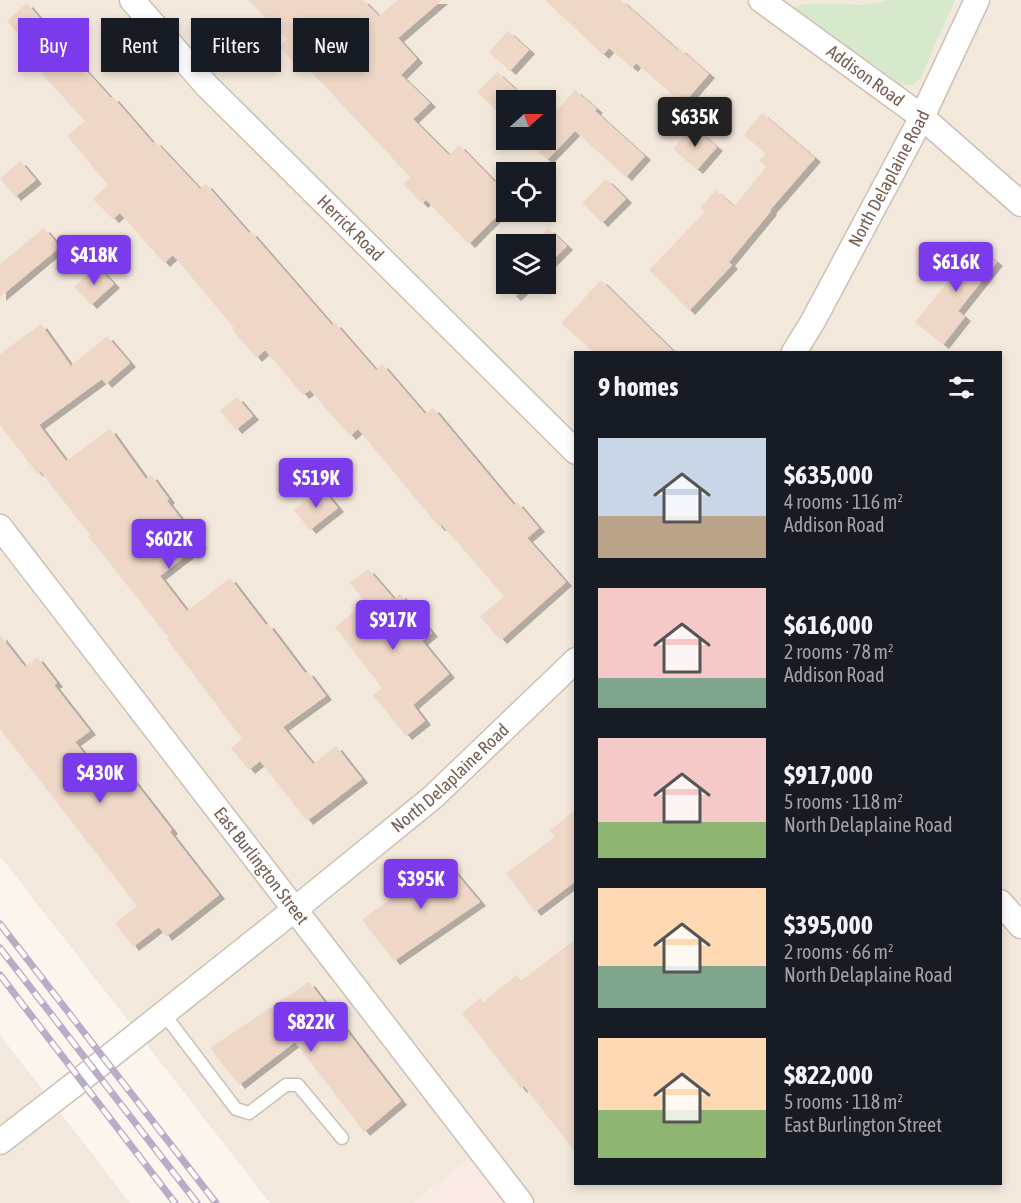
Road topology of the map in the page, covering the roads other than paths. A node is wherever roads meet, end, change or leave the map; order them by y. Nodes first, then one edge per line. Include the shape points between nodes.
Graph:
1 (132, 0) edge
2 (761, 0) edge
3 (977, 0) edge
4 (922, 117) junction
5 (1021, 204) edge
6 (795, 351) edge
7 (574, 450) edge
8 (0, 527) edge
9 (574, 662) edge
10 (1002, 904) edge
11 (294, 910) junction
12 (1021, 926) edge
13 (164, 1014) junction
14 (342, 1138) dead end
15 (0, 1142) edge
16 (521, 1203) edge

1 - 7 street, Herrick Road via 207,86
2 - 4 street, Addison Road
3 - 4 street, North Delaplaine Road
4 - 5 street, Addison Road
4 - 6 street, North Delaplaine Road
8 - 11 street, East Burlington Street
9 - 11 street, North Delaplaine Road via 433,796
10 - 12 street
11 - 13 street, North Delaplaine Road
11 - 16 street, East Burlington Street
13 - 14 lane via 236,1109 249,1113 286,1085 298,1085
13 - 15 street, North Delaplaine Road

